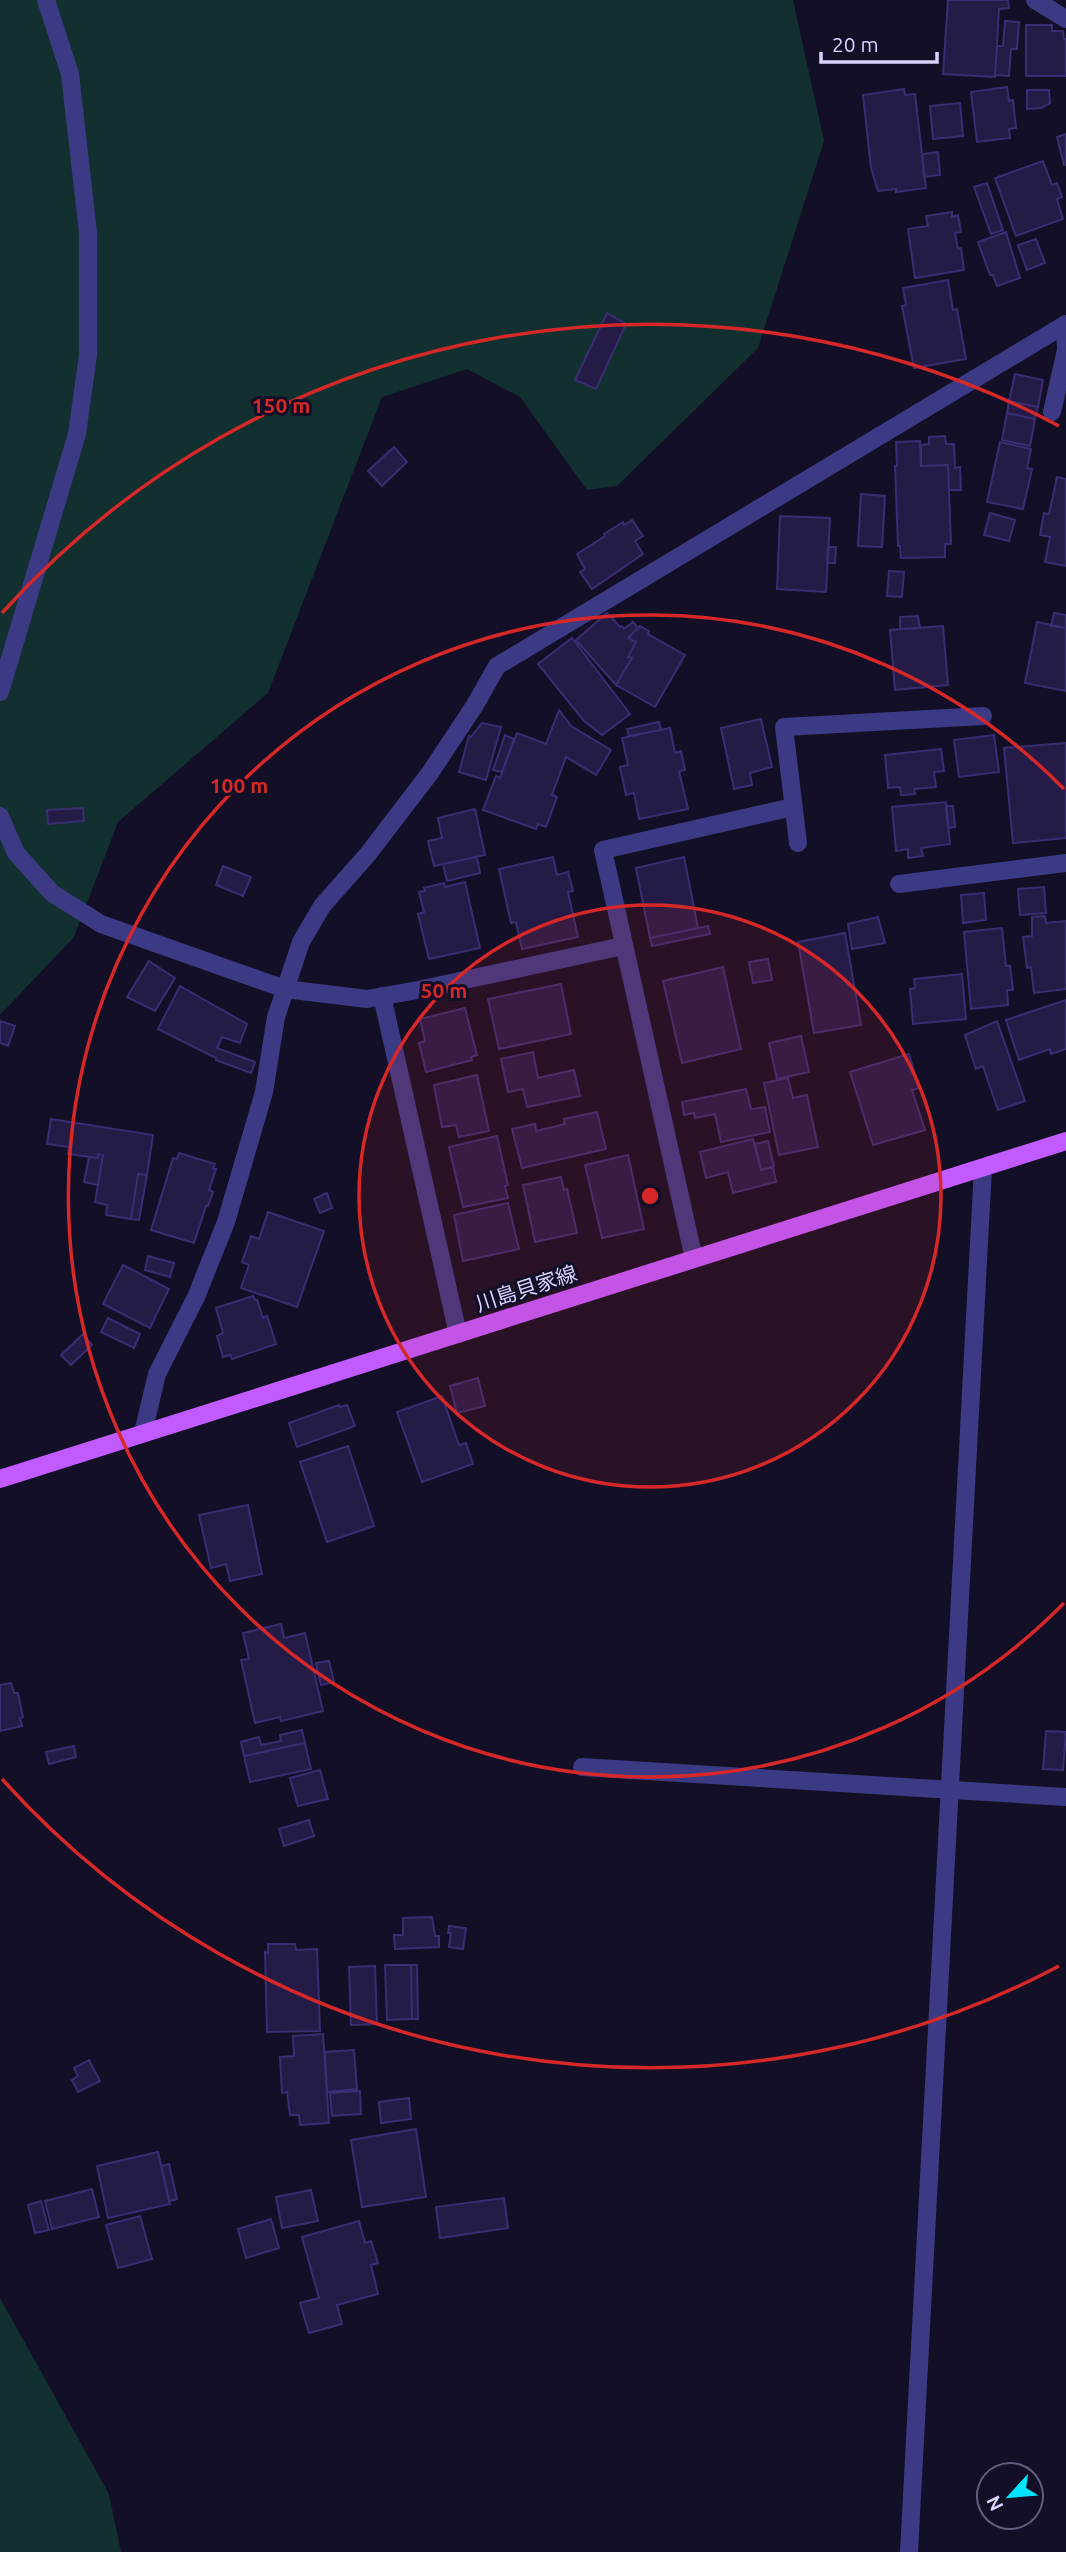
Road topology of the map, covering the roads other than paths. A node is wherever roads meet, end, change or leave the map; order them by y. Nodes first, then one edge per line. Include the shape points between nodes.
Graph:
1 (46, 0) edge
2 (1035, 0) edge
3 (1066, 19) edge
4 (1066, 324) edge
5 (1052, 412) dead end
6 (0, 692) edge
7 (983, 716) dead end
8 (793, 807) junction
9 (0, 816) edge
10 (799, 843) dead end
11 (1066, 863) edge
12 (899, 884) dead end
13 (623, 946) junction
14 (285, 989) junction
15 (382, 996) junction
16 (1066, 1141) edge
17 (983, 1168) junction
18 (694, 1259) junction
19 (458, 1334) junction
20 (143, 1433) junction
21 (0, 1479) edge
22 (582, 1766) dead end
23 (949, 1789) junction
24 (1066, 1797) edge
25 (909, 2552) edge

1 - 6 street via 70,74 88,233 88,355 77,434
2 - 3 street
4 - 5 street via 1066,350
4 - 14 street via 497,666 430,773 321,906 301,942
7 - 8 street via 785,727
8 - 10 street
8 - 13 street via 603,850
9 - 14 street via 16,853 52,893 101,924
11 - 12 street
13 - 15 street
13 - 18 street
14 - 15 street via 367,999
14 - 20 street via 264,1092 226,1222 196,1297 157,1374
15 - 19 street
16 - 17 main road, 川島貝家線
17 - 18 main road, 川島貝家線
17 - 23 street
18 - 19 main road, 川島貝家線
19 - 20 main road, 川島貝家線
20 - 21 main road, 川島貝家線
22 - 23 street
23 - 24 street
23 - 25 street

